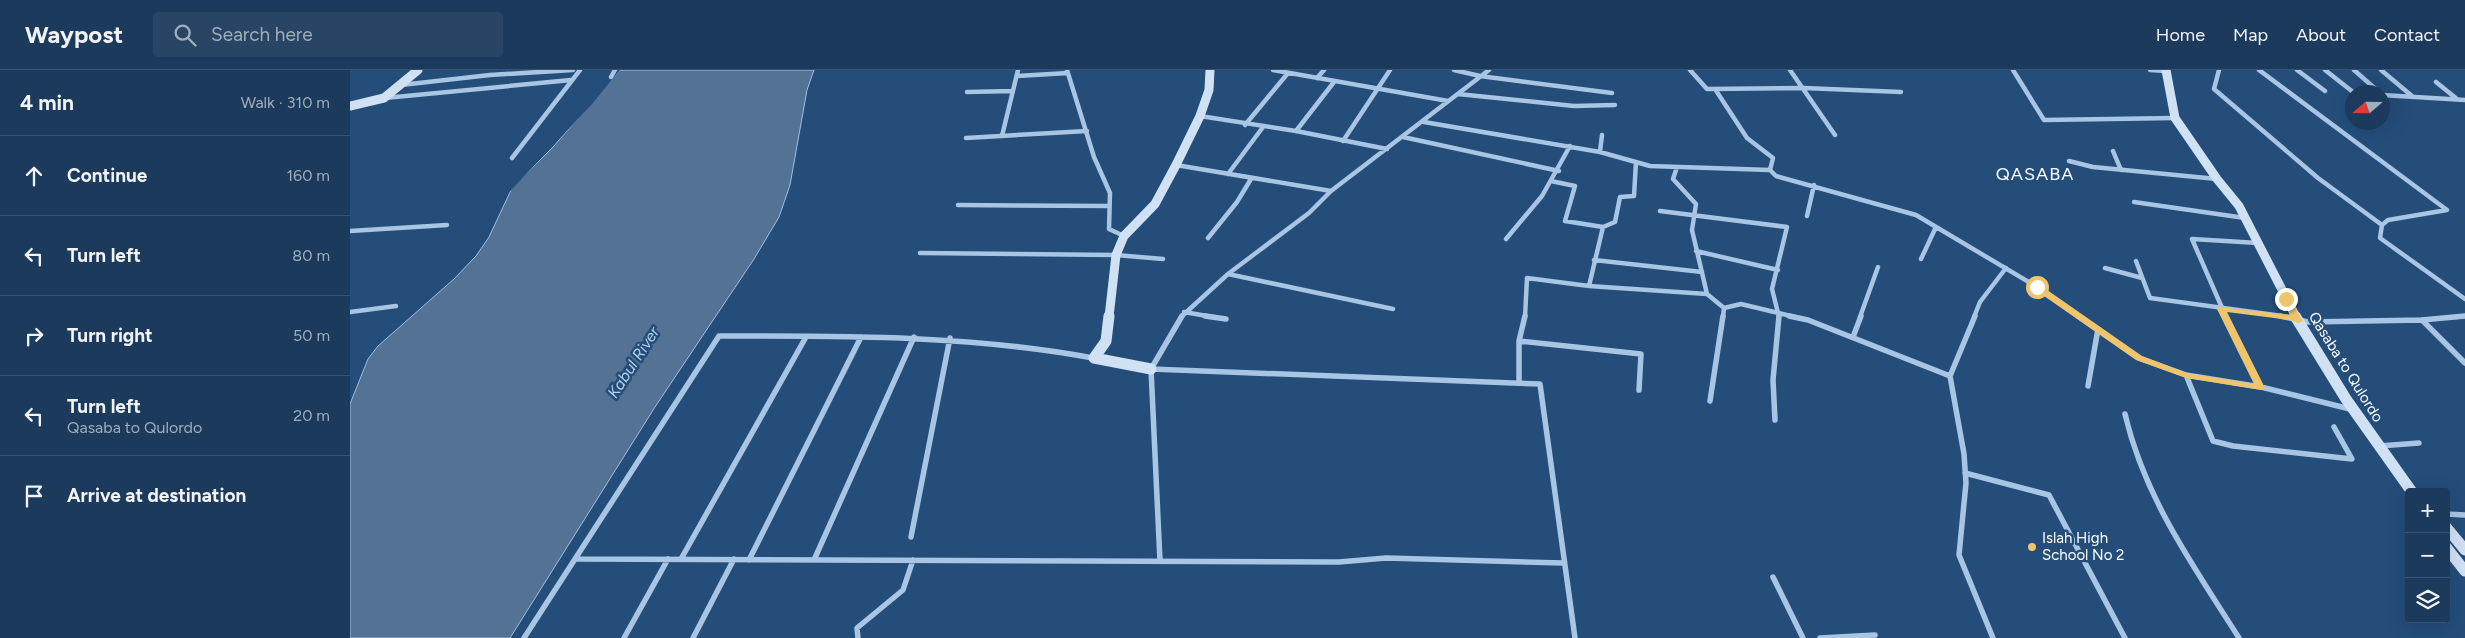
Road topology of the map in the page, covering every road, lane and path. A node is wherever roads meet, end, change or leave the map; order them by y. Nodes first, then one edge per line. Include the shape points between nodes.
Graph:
1 (418, 70) edge
2 (574, 70) edge
3 (580, 70) edge
4 (615, 70) edge
5 (1018, 70) edge
6 (1210, 70) edge
7 (1273, 70) edge
8 (1324, 70) edge
9 (1390, 70) edge
10 (1454, 70) edge
11 (1489, 70) edge
12 (1690, 70) edge
13 (1790, 70) edge
14 (2013, 70) edge
15 (2150, 70) edge
16 (2219, 70) edge
17 (2260, 70) edge
18 (2298, 70) edge
19 (2325, 70) edge
20 (2354, 70) edge
21 (2381, 70) edge
22 (2166, 71) edge
23 (1067, 72) edge
24 (1288, 73) junction
25 (1017, 76) junction
26 (1480, 76) junction
27 (611, 77) dead end
28 (1317, 78) junction
29 (571, 80) junction
30 (1334, 82) junction
31 (2436, 82) dead end
32 (400, 85) junction
33 (2371, 85) edge
34 (2345, 86) edge
35 (1378, 88) junction
36 (1804, 88) junction
37 (1715, 89) junction
38 (1013, 91) junction
39 (2325, 91) dead end
40 (967, 92) dead end
41 (1901, 92) dead end
42 (1612, 93) dead end
43 (1458, 94) junction
44 (2390, 95) edge
45 (2412, 96) junction
46 (384, 98) junction
47 (2457, 99) junction
48 (2465, 100) edge
49 (1448, 101) junction
50 (1615, 105) dead end
51 (350, 106) edge
52 (1200, 116) junction
53 (2175, 118) junction
54 (1424, 122) junction
55 (1246, 125) junction
56 (1262, 127) junction
57 (1087, 131) junction
58 (1296, 131) junction
59 (1602, 135) dead end
60 (1835, 135) dead end
61 (1002, 136) junction
62 (1402, 137) junction
63 (966, 138) dead end
64 (1343, 141) junction
65 (1570, 146) junction
66 (1387, 149) junction
67 (2113, 151) dead end
68 (1600, 152) junction
69 (512, 158) dead end
70 (2069, 161) dead end
71 (1636, 162) junction
72 (1176, 165) junction
73 (1677, 167) junction
74 (1770, 170) junction
75 (2121, 170) junction
76 (1558, 171) junction
77 (1228, 174) junction
78 (1252, 179) junction
79 (2217, 179) junction
80 (1551, 181) junction
81 (1814, 185) junction
82 (1331, 191) junction
83 (2134, 202) dead end
84 (958, 205) dead end
85 (1109, 206) junction
86 (1660, 211) dead end
87 (1694, 216) junction
88 (1807, 216) dead end
89 (2246, 218) junction
90 (447, 225) dead end
91 (2382, 225) junction
92 (1603, 227) junction
93 (1936, 227) junction
94 (350, 230) edge
95 (1124, 236) junction
96 (1208, 238) dead end
97 (1506, 240) dead end
98 (2258, 243) junction
99 (1696, 251) junction
100 (920, 253) dead end
101 (1116, 256) junction
102 (1163, 260) dead end
103 (1594, 260) junction
104 (1920, 260) dead end
105 (2136, 261) dead end
106 (1878, 267) dead end
107 (2006, 268) junction
108 (2105, 268) dead end
109 (1778, 270) junction
110 (1702, 272) junction
111 (1228, 274) junction
112 (2142, 278) junction
113 (1590, 286) junction
114 (1707, 294) junction
115 (2465, 299) edge
116 (396, 306) dead end
117 (1724, 308) junction
118 (2221, 309) junction
119 (1393, 310) dead end
120 (350, 312) edge
121 (1184, 312) junction
122 (1779, 314) junction
123 (2465, 316) edge
124 (1226, 319) dead end
125 (2422, 320) junction
126 (2299, 321) junction
127 (2098, 329) junction
128 (806, 336) junction
129 (861, 337) junction
130 (914, 337) junction
131 (1853, 337) junction
132 (950, 338) junction
133 (1519, 341) junction
134 (1094, 358) junction
135 (2465, 363) edge
136 (1151, 368) junction
137 (1950, 376) junction
138 (2186, 376) junction
139 (1519, 383) junction
140 (2088, 386) dead end
141 (2261, 388) junction
142 (1639, 390) dead end
143 (1710, 401) dead end
144 (2353, 409) junction
145 (2124, 414) dead end
146 (1775, 420) dead end
147 (2334, 427) dead end
148 (2419, 443) dead end
149 (2377, 446) junction
150 (1965, 473) junction
151 (2409, 488) edge
152 (2450, 514) edge
153 (2465, 515) edge
154 (2450, 532) edge
155 (911, 537) dead end
156 (2465, 550) edge
157 (2450, 552) edge
158 (576, 559) junction
159 (668, 559) junction
160 (681, 559) junction
161 (734, 559) junction
162 (749, 560) junction
163 (814, 560) junction
164 (913, 560) junction
165 (1160, 561) junction
166 (1563, 563) junction
167 (2465, 571) edge
168 (1773, 577) dead end
169 (1875, 635) dead end
170 (524, 638) edge
171 (624, 638) edge
172 (694, 638) edge
173 (858, 638) edge
174 (1575, 638) edge
175 (1803, 638) edge
176 (1820, 638) edge
177 (1993, 638) edge
178 (2125, 638) edge
179 (2239, 638) edge

1 - 32 street
2 - 32 street
3 - 29 street
4 - 27 street
5 - 25 street
6 - 52 street via 1209,90
7 - 24 street
8 - 28 street
9 - 35 street
10 - 26 street
11 - 26 street
12 - 37 street via 1706,89
13 - 36 street
14 - 53 street via 2044,120
15 - 22 street
16 - 91 street via 2214,90 2318,178
17 - 91 street via 2447,210 2388,220
18 - 39 street
19 - 34 street
20 - 33 street
21 - 45 street
22 - 53 street, Qasaba to Qulordo
23 - 25 street
23 - 57 street
24 - 28 street
24 - 55 street
25 - 38 street
26 - 42 street
26 - 43 street
28 - 30 street
29 - 46 street
29 - 69 street
30 - 35 street
30 - 58 street
31 - 47 street
32 - 46 street
35 - 49 street
35 - 64 street
36 - 37 street
36 - 41 street
36 - 60 street
37 - 74 street via 1747,138 1772,158
38 - 40 street
38 - 61 street
43 - 49 street
43 - 50 street via 1574,106
44 - 45 street
45 - 47 street
46 - 51 street
47 - 48 street
49 - 54 street
52 - 55 street
52 - 72 street
53 - 79 street, Qasaba to Qulordo
54 - 62 street
54 - 65 street
55 - 56 street
56 - 58 street
56 - 77 street
57 - 61 street
57 - 85 street via 1110,193
58 - 64 street
59 - 68 street
61 - 63 street
62 - 66 street
62 - 76 street
64 - 66 street
65 - 68 street
65 - 76 street
66 - 82 street
67 - 75 street
68 - 71 street
70 - 75 street
71 - 73 street
71 - 92 street via 1634,196 1620,197 1615,222
72 - 77 street
72 - 95 street via 1155,204
73 - 74 street
73 - 87 street via 1673,179 1696,204
74 - 81 street via 1776,176
75 - 79 street
76 - 80 street
77 - 78 street
78 - 82 street
78 - 96 street
79 - 89 street, Qasaba to Qulordo
80 - 92 street via 1576,186 1565,221
80 - 97 street via 1517,230
81 - 88 street
81 - 93 street via 1916,215
82 - 111 street via 1297,222
83 - 89 street
84 - 85 street
85 - 95 street via 1109,229
86 - 87 street
87 - 99 street via 1692,230
87 - 109 street via 1786,227
89 - 98 street, Qasaba to Qulordo
90 - 94 street
91 - 115 street via 2380,238
92 - 103 street
93 - 104 street
93 - 107 street
95 - 101 street
98 - 118 street via 2192,239
98 - 126 street, Qasaba to Qulordo
99 - 109 street
99 - 110 street
100 - 101 street
101 - 102 street
101 - 134 street via 1106,341
103 - 110 street
103 - 113 street
105 - 112 street
106 - 131 street
107 - 127 street
107 - 137 street via 1980,302
108 - 112 street
109 - 122 street via 1772,289
110 - 114 street
111 - 119 street
111 - 121 street
112 - 118 street via 2152,300
113 - 114 street
113 - 133 street via 1526,278 1526,312
114 - 117 street
116 - 120 street
117 - 122 street via 1741,304
117 - 143 street
118 - 126 street via 2291,317
118 - 141 street
121 - 124 street
121 - 136 street
122 - 131 street via 1808,320
122 - 146 street via 1773,380
123 - 125 street
125 - 126 street
125 - 135 street
126 - 144 street, Qasaba to Qulordo
127 - 138 street via 2139,358
127 - 140 street
128 - 129 street
128 - 158 street via 719,336
128 - 160 street
129 - 130 street
129 - 162 street
130 - 132 street
130 - 163 street
131 - 137 street
132 - 134 street
132 - 155 street
133 - 139 street
133 - 142 street via 1641,354
134 - 136 street
136 - 139 street
136 - 165 street
137 - 150 street
138 - 141 street
138 - 147 street via 2213,441 2352,459
139 - 166 street via 1540,384
141 - 144 street
144 - 149 street, Qasaba to Qulordo
145 - 179 street via 2128,437 2153,499
148 - 149 street
149 - 151 street, Qasaba to Qulordo
150 - 177 street via 1959,555
150 - 178 street via 2049,495
152 - 153 street
154 - 156 street
157 - 167 street
158 - 159 street
158 - 170 street
159 - 160 street
159 - 171 street
160 - 161 street
161 - 162 street
161 - 172 street
162 - 163 street
163 - 164 street
164 - 165 street
164 - 173 street via 903,590 857,628
165 - 166 street via 1339,562 1386,558
166 - 174 street
168 - 175 street
169 - 176 street

